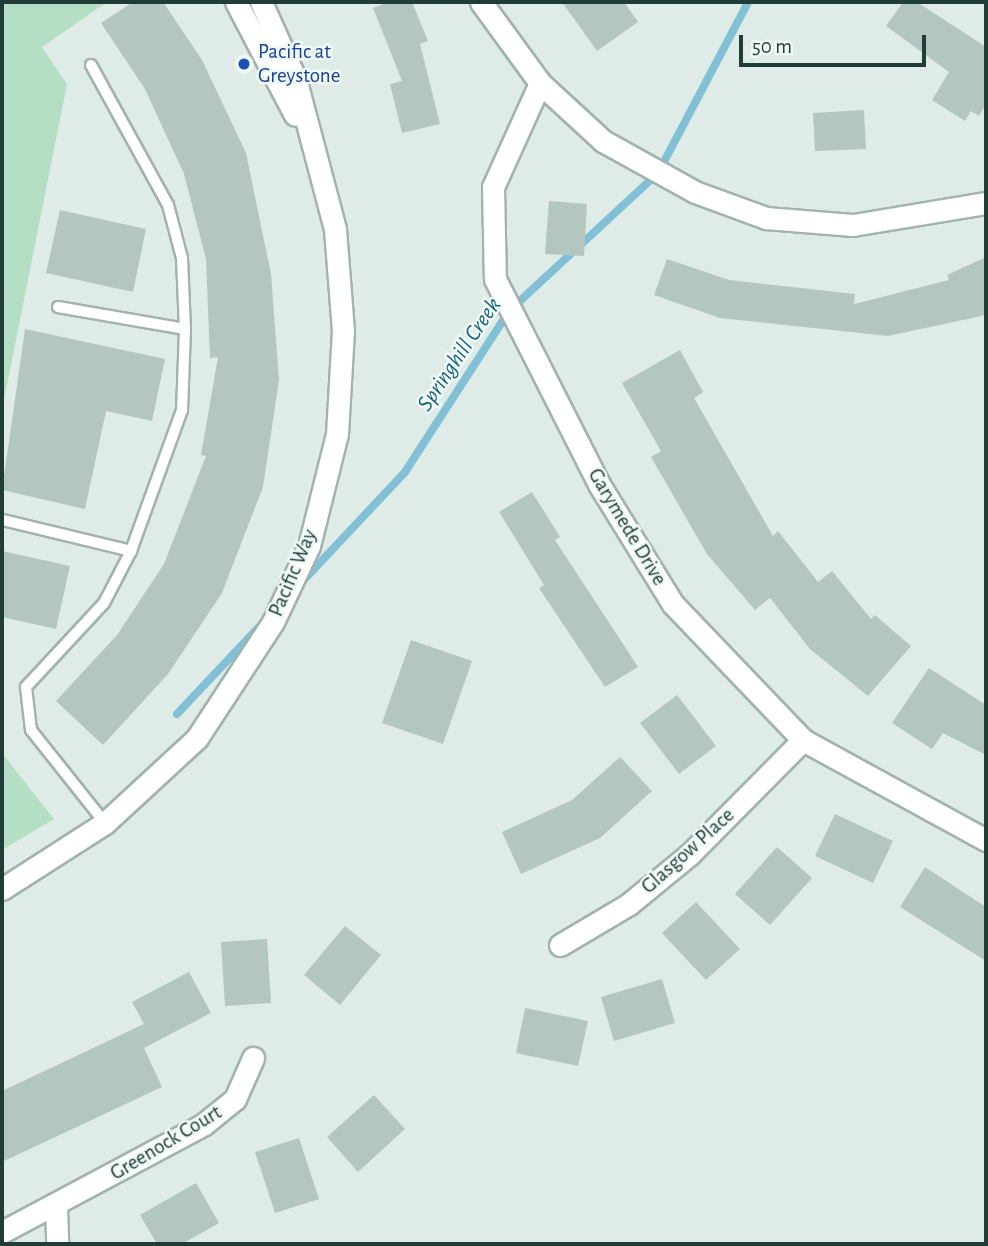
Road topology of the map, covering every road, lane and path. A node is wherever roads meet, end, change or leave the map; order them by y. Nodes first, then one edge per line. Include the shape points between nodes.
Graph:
1 (236, 2) edge
2 (261, 2) edge
3 (481, 2) edge
4 (91, 65) dead end
5 (540, 83) junction
6 (309, 146) junction
7 (986, 202) edge
8 (58, 307) dead end
9 (185, 329) junction
10 (4, 520) dead end
11 (131, 551) junction
12 (803, 740) junction
13 (105, 823) junction
14 (986, 841) edge
15 (2, 889) edge
16 (560, 945) dead end
17 (253, 1058) dead end
18 (56, 1207) junction
19 (2, 1232) edge
20 (57, 1244) edge

1 - 6 street, Pacific Way
2 - 6 street, Pacific Way via 295,78
3 - 5 street
4 - 9 lane via 168,205 181,258
5 - 7 street via 603,141 695,192 765,218 853,225
5 - 12 street, Garymede Drive via 493,187 495,279 600,486 673,604
6 - 13 street, Pacific Way via 335,229 342,331 337,434 309,546 274,622 197,738
8 - 9 lane
9 - 11 lane via 182,410
10 - 11 lane
11 - 13 lane via 104,603 26,687 31,730
12 - 14 street, Garymede Drive
12 - 16 street, Glasgow Place via 690,855 629,904
13 - 15 street, Pacific Way
17 - 18 street, Greenock Court via 235,1099 219,1113
18 - 19 street, Greenock Court
18 - 20 street

